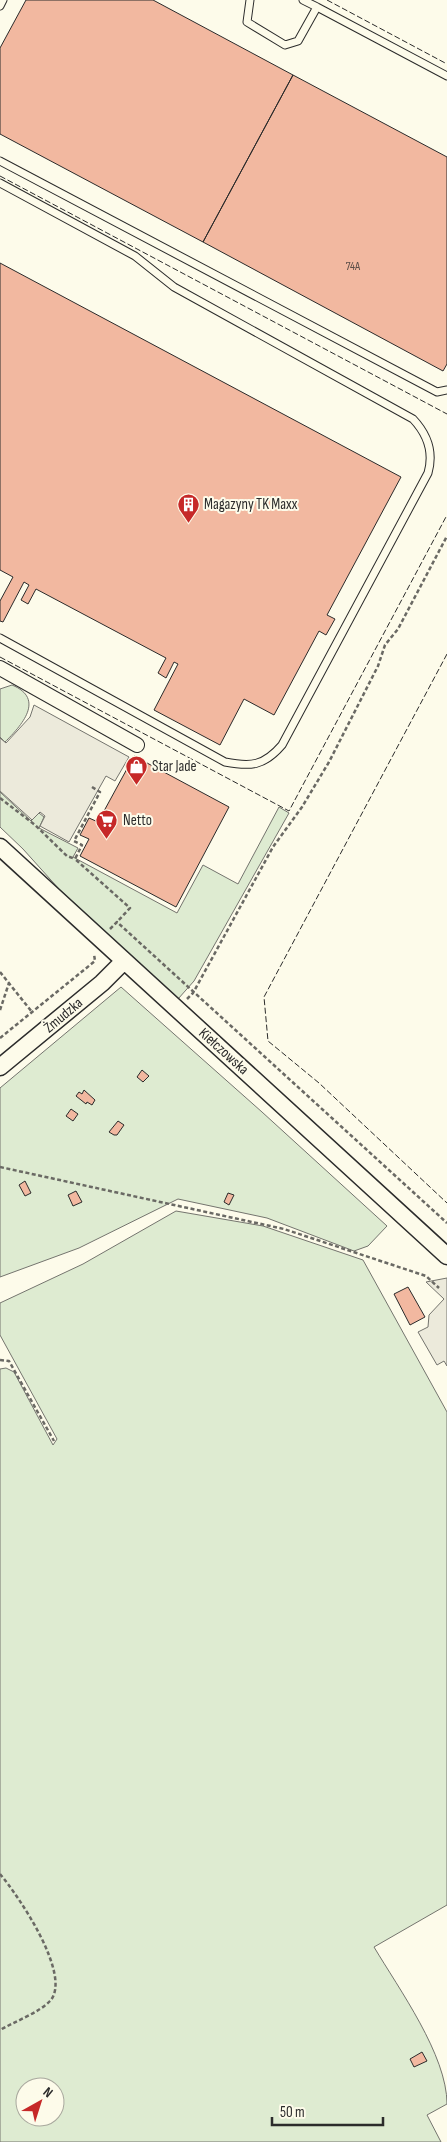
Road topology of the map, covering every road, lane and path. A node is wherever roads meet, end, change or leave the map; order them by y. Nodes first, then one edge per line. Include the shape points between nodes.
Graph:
1 (3, 0) edge
2 (250, 0) edge
3 (303, 0) edge
4 (0, 6) edge
5 (317, 7) junction
6 (447, 76) edge
7 (0, 161) edge
8 (0, 183) edge
9 (447, 390) edge
10 (447, 536) edge
11 (0, 638) edge
12 (1, 670) edge
13 (137, 745) dead end
14 (92, 787) dead end
15 (0, 798) edge
16 (0, 847) edge
17 (75, 859) junction
18 (117, 922) junction
19 (105, 934) dead end
20 (92, 947) dead end
21 (124, 961) junction
22 (0, 972) edge
23 (9, 983) junction
24 (194, 993) junction
25 (0, 1010) edge
26 (178, 1010) junction
27 (32, 1012) junction
28 (0, 1038) edge
29 (0, 1067) edge
30 (0, 1167) edge
31 (447, 1224) edge
32 (447, 1256) edge
33 (439, 1288) dead end
34 (0, 1360) edge
35 (54, 1441) dead end
36 (0, 1874) edge
37 (0, 2030) edge

1 - 4 lane
2 - 5 lane via 247,22 285,45 298,41
3 - 5 lane
5 - 6 lane
7 - 9 lane via 438,392
8 - 11 lane via 134,256 174,287 414,419 423,429 431,461 428,473 282,745 267,760 245,766 225,762
10 - 24 path via 398,629 385,645 378,666 329,762 273,846
12 - 13 street
14 - 17 path via 100,792 74,841 82,845
15 - 17 path via 67,856
16 - 21 street, Kiełczowska
17 - 18 path via 130,908
18 - 19 path
18 - 24 path
20 - 27 path via 95,961
21 - 26 street, Kiełczowska
21 - 29 street, Żmudzka
22 - 23 path
23 - 25 path
23 - 27 path
24 - 26 path
24 - 31 path
26 - 32 street, Kiełczowska
27 - 28 path
30 - 33 path via 284,1229 426,1276
34 - 35 path via 9,1361
36 - 37 path via 51,1958 56,1991 50,2002

